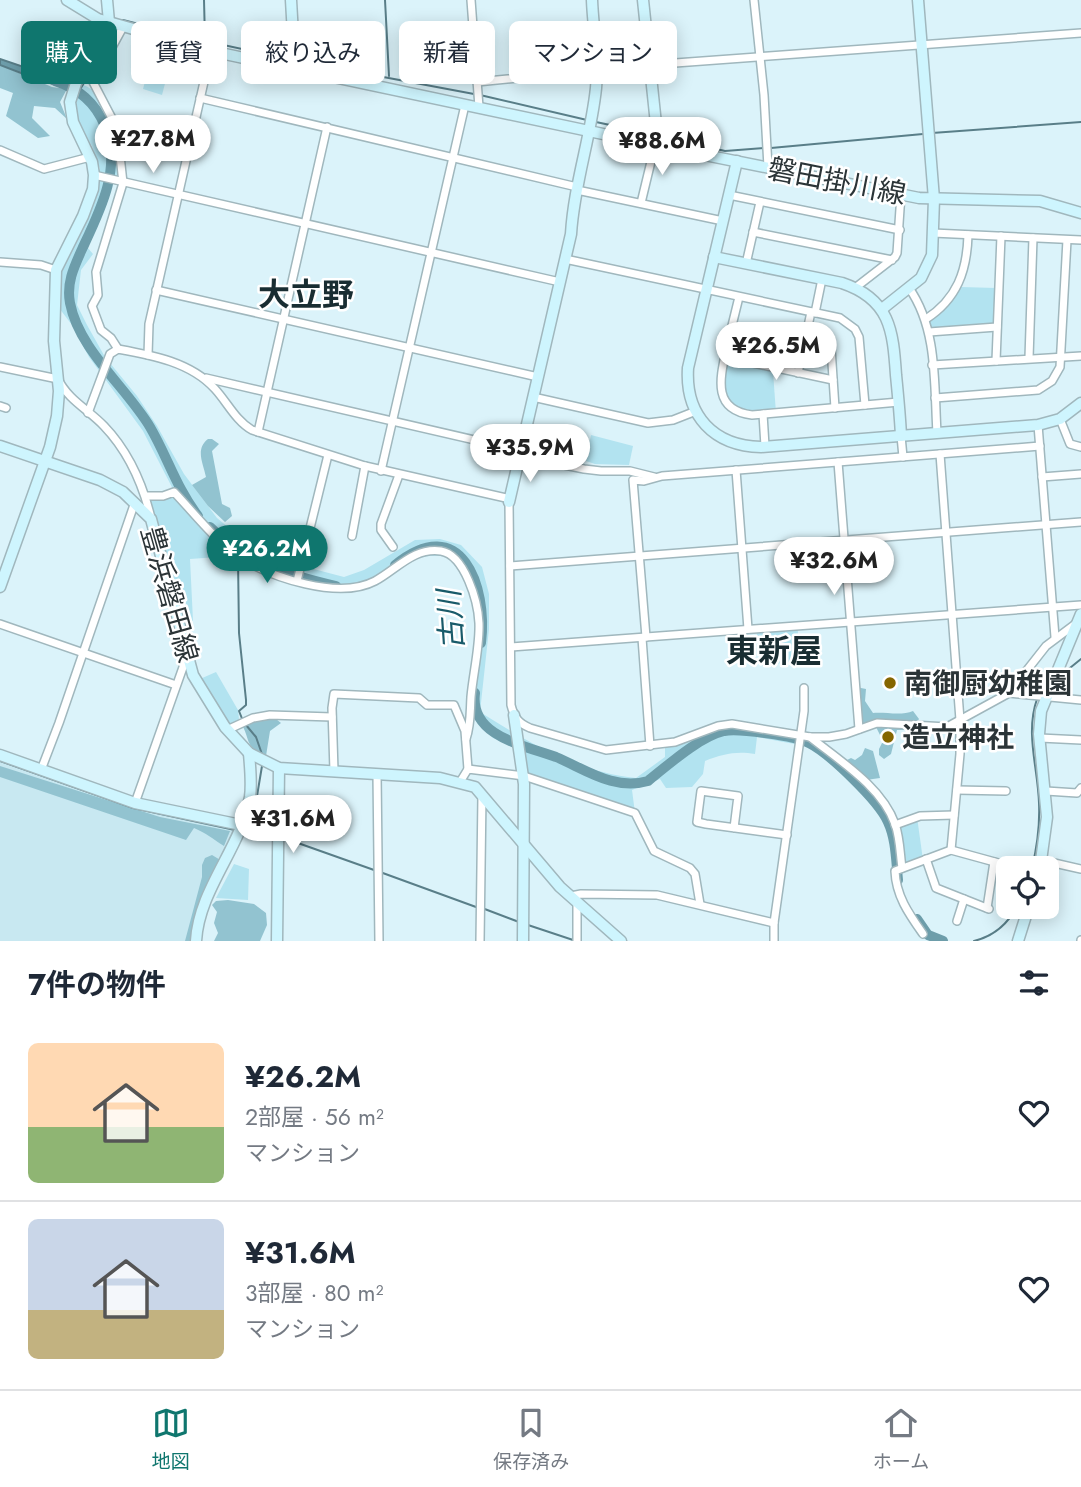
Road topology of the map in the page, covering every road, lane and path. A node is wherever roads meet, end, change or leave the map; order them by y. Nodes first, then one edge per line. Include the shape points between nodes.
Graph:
1 (67, 0) edge
2 (107, 0) edge
3 (291, 0) edge
4 (471, 0) edge
5 (592, 0) edge
6 (643, 0) edge
7 (754, 0) edge
8 (918, 0) edge
9 (107, 21) edge
10 (109, 21) edge
11 (292, 21) edge
12 (473, 21) edge
13 (593, 21) edge
14 (645, 21) edge
15 (117, 25) edge
16 (123, 27) junction
17 (131, 29) edge
18 (1081, 33) edge
19 (921, 46) junction
20 (760, 59) junction
21 (677, 63) edge
22 (76, 84) edge
23 (203, 84) edge
24 (365, 84) edge
25 (477, 84) edge
26 (597, 84) edge
27 (651, 84) edge
28 (200, 98) junction
29 (465, 104) junction
30 (478, 107) junction
31 (327, 127) junction
32 (590, 131) junction
33 (655, 145) junction
34 (0, 150) edge
35 (453, 156) junction
36 (90, 158) junction
37 (737, 162) junction
38 (768, 167) junction
39 (96, 175) junction
40 (124, 183) junction
41 (577, 188) junction
42 (178, 194) junction
43 (901, 194) junction
44 (729, 195) junction
45 (934, 199) junction
46 (760, 202) junction
47 (641, 203) junction
48 (1081, 213) edge
49 (723, 221) junction
50 (305, 223) junction
51 (900, 230) junction
52 (754, 232) junction
53 (933, 233) junction
54 (968, 235) junction
55 (1001, 236) junction
56 (1033, 238) junction
57 (1067, 240) junction
58 (1081, 240) edge
59 (431, 252) junction
60 (714, 257) junction
61 (565, 259) junction
62 (892, 260) junction
63 (0, 262) edge
64 (746, 264) junction
65 (56, 270) junction
66 (822, 279) junction
67 (560, 282) junction
68 (855, 288) junction
69 (909, 288) junction
70 (156, 290) junction
71 (706, 290) junction
72 (739, 297) junction
73 (882, 309) junction
74 (813, 312) junction
75 (283, 319) junction
76 (926, 319) junction
77 (997, 327) junction
78 (732, 328) junction
79 (929, 332) junction
80 (804, 342) junction
81 (118, 349) junction
82 (409, 349) junction
83 (148, 355) junction
84 (1062, 356) junction
85 (1081, 356) edge
86 (725, 357) junction
87 (1029, 358) junction
88 (996, 360) junction
89 (932, 365) junction
90 (0, 367) edge
91 (798, 373) junction
92 (201, 377) junction
93 (538, 377) junction
94 (58, 379) junction
95 (833, 380) junction
96 (267, 393) junction
97 (533, 397) junction
98 (934, 398) junction
99 (899, 402) junction
100 (1081, 403) edge
101 (865, 405) junction
102 (835, 408) junction
103 (696, 411) junction
104 (88, 413) junction
105 (762, 414) junction
106 (1060, 419) junction
107 (393, 422) junction
108 (1038, 425) junction
109 (258, 432) junction
110 (937, 433) junction
111 (901, 436) junction
112 (0, 446) edge
113 (765, 446) junction
114 (1040, 446) junction
115 (1081, 447) edge
116 (521, 453) junction
117 (940, 454) junction
118 (328, 455) junction
119 (904, 457) junction
120 (44, 461) junction
121 (838, 462) junction
122 (365, 467) junction
123 (736, 470) junction
124 (381, 471) junction
125 (1081, 474) edge
126 (398, 475) junction
127 (654, 477) junction
128 (1042, 477) junction
129 (146, 496) junction
130 (135, 502) junction
131 (509, 502) junction
132 (151, 519) junction
133 (1081, 522) edge
134 (1046, 525) junction
135 (946, 533) junction
136 (352, 536) dead end
137 (844, 541) junction
138 (393, 547) dead end
139 (742, 548) junction
140 (639, 556) junction
141 (510, 566) junction
142 (297, 581) junction
143 (0, 587) edge
144 (1081, 605) edge
145 (1052, 606) junction
146 (952, 614) junction
147 (1080, 618) edge
148 (850, 621) junction
149 (0, 624) edge
150 (748, 629) junction
151 (1055, 637) junction
152 (644, 638) junction
153 (511, 647) junction
154 (82, 653) junction
155 (187, 656) junction
156 (176, 685) junction
157 (804, 688) dead end
158 (1009, 693) junction
159 (1046, 697) junction
160 (1081, 700) edge
161 (514, 715) junction
162 (332, 717) junction
163 (960, 720) junction
164 (859, 729) junction
165 (227, 730) junction
166 (805, 736) junction
167 (1040, 738) junction
168 (466, 739) junction
169 (1081, 740) edge
170 (650, 746) junction
171 (249, 753) junction
172 (0, 755) edge
173 (279, 768) junction
174 (468, 769) junction
175 (41, 770) junction
176 (334, 771) junction
177 (377, 774) junction
178 (524, 776) junction
179 (460, 782) junction
180 (957, 790) junction
181 (1006, 791) dead end
182 (1046, 791) junction
183 (1080, 791) edge
184 (482, 794) junction
185 (135, 803) junction
186 (954, 816) junction
187 (242, 825) junction
188 (895, 825) junction
189 (734, 828) junction
190 (787, 835) junction
191 (523, 843) junction
192 (951, 850) junction
193 (1041, 856) edge
194 (926, 859) junction
195 (994, 862) joint
196 (1059, 866) edge
197 (902, 868) junction
198 (1081, 869) edge
199 (574, 899) junction
200 (964, 899) junction
201 (700, 904) junction
202 (1025, 919) edge
203 (957, 921) dead end
204 (774, 923) junction
205 (923, 934) dead end
206 (196, 941) edge
207 (276, 941) edge
208 (379, 941) edge
209 (480, 941) edge
210 (523, 941) edge
211 (577, 941) edge
212 (621, 941) edge
213 (774, 941) edge
214 (1017, 941) edge

1 - 9 street, 磐田掛川線
2 - 10 street
3 - 11 street
4 - 12 street
5 - 13 street
6 - 14 street
7 - 20 street
8 - 19 street
15 - 16 street, 磐田掛川線
16 - 17 street, 磐田掛川線
16 - 40 street via 93,82 117,128
18 - 19 street
19 - 20 street
19 - 45 street
20 - 21 street
20 - 38 street
22 - 36 street via 70,102 73,122
23 - 28 street
24 - 29 street, 磐田掛川線
25 - 30 street
26 - 32 street
27 - 33 street
28 - 31 street
28 - 42 street
29 - 30 street, 磐田掛川線
29 - 35 street
30 - 32 street, 磐田掛川線
31 - 35 street
31 - 50 street
32 - 33 street, 磐田掛川線
32 - 41 street
33 - 37 street, 磐田掛川線
33 - 47 street
34 - 36 street via 44,169
35 - 41 street
35 - 59 street
36 - 39 street
37 - 38 street, 磐田掛川線
37 - 44 street
38 - 43 street, 磐田掛川線
39 - 40 street
39 - 65 street via 83,216
40 - 42 street
40 - 81 street via 96,272 98,295 92,306 101,330
41 - 47 street
41 - 61 street
42 - 50 street
42 - 70 street
43 - 45 street, 磐田掛川線
43 - 51 street
44 - 46 street
44 - 49 street
45 - 48 street, 磐田掛川線 via 1040,201
45 - 53 street
46 - 51 street
46 - 52 street
47 - 49 street
49 - 60 street
50 - 59 street
50 - 75 street
51 - 62 street
52 - 62 street
52 - 64 street
53 - 54 street
53 - 69 street via 930,262
54 - 55 street
54 - 76 street via 961,279 944,304
55 - 56 street
55 - 77 street
56 - 57 street
56 - 87 street
57 - 58 street
57 - 84 street
59 - 67 street
59 - 82 street
60 - 64 street
60 - 71 street
61 - 67 street
61 - 71 street
62 - 68 street
63 - 65 street
64 - 66 street
65 - 94 street
66 - 68 street
66 - 74 street
67 - 93 street
68 - 73 street
69 - 73 street
69 - 76 street
70 - 75 street
70 - 83 street
71 - 72 street
71 - 103 street via 688,368 688,388
72 - 74 street
72 - 78 street
73 - 99 street via 894,339
74 - 80 street
74 - 101 street via 839,318 855,329 861,344
75 - 82 street
75 - 96 street
76 - 79 street
77 - 79 street
77 - 88 street
78 - 80 street
78 - 86 street
79 - 89 street
80 - 91 street
80 - 95 street via 831,348
81 - 83 street
81 - 104 street via 110,354
82 - 93 street
82 - 107 street
83 - 92 street
84 - 85 street
84 - 87 street
84 - 98 street via 1057,375 1038,390
86 - 91 street
86 - 105 street via 720,384 724,401 742,414
87 - 88 street
88 - 89 street
89 - 98 street
90 - 94 street
91 - 95 street
92 - 96 street
92 - 109 street via 241,422
93 - 97 street
94 - 104 street
94 - 120 street via 57,416
95 - 102 street
96 - 107 street
96 - 109 street
97 - 103 street via 648,423
97 - 116 street
98 - 110 street
99 - 101 street
99 - 111 street
100 - 106 street
101 - 102 street
102 - 105 street
103 - 113 street via 714,433 729,442
104 - 129 street via 126,451
105 - 113 street
106 - 108 street
106 - 115 street via 1070,444
107 - 116 street
107 - 124 street
108 - 110 street
108 - 114 street
109 - 118 street
110 - 111 street
111 - 113 street
111 - 119 street
112 - 120 street, 豊浜磐田線
114 - 117 street
114 - 128 street
116 - 127 street via 583,469
116 - 131 street
117 - 119 street
117 - 135 street
118 - 122 street
118 - 142 street
119 - 121 street
120 - 130 street, 豊浜磐田線 via 100,480
120 - 143 street
121 - 123 street
121 - 137 street
122 - 124 street
122 - 136 street
123 - 127 street
123 - 139 street
124 - 126 street
125 - 128 street
126 - 131 street
126 - 138 street via 381,524
127 - 140 street via 634,480
128 - 134 street
129 - 132 street
129 - 142 street via 174,492 239,557
130 - 132 street, 豊浜磐田線
130 - 154 street
131 - 141 street
132 - 155 street, 豊浜磐田線
133 - 134 street
134 - 135 street
134 - 145 street
135 - 137 street
135 - 146 street
137 - 139 street
137 - 148 street
139 - 140 street
139 - 150 street
140 - 141 street
140 - 152 street
141 - 153 street
142 - 168 street via 354,589 425,551 442,551 457,559 469,583 479,624 472,722
144 - 145 street
145 - 146 street
145 - 151 street
146 - 148 street
146 - 163 street
147 - 151 street
147 - 159 street
148 - 150 street
148 - 164 street
149 - 154 street
150 - 152 street
151 - 158 street
152 - 153 street
152 - 170 street
153 - 161 street
154 - 156 street
154 - 175 street
155 - 156 street
155 - 165 street, 豊浜磐田線
156 - 185 street
157 - 166 street
158 - 159 street
158 - 163 street
159 - 160 street
159 - 167 street
161 - 170 street via 530,728 602,749
161 - 178 street
162 - 165 street via 270,715
162 - 168 street via 334,694 419,698 427,705 454,705
162 - 176 street
163 - 164 street via 947,727 890,722
163 - 180 street
164 - 166 street via 829,737
165 - 171 street, 豊浜磐田線
166 - 170 street via 732,724
166 - 188 street via 875,793
166 - 190 street
167 - 169 street
167 - 182 street
168 - 174 street
171 - 173 street, 豊浜磐田線
171 - 187 street via 250,794
172 - 175 street
173 - 176 street, 豊浜磐田線
173 - 207 street
174 - 178 street
174 - 179 street
175 - 185 street
176 - 177 street, 豊浜磐田線
177 - 179 street, 豊浜磐田線
177 - 208 street
178 - 191 street
178 - 201 street via 635,813 654,851 695,874
179 - 184 street, 豊浜磐田線
180 - 181 street
180 - 186 street
182 - 183 street
182 - 193 street via 1048,817
184 - 191 street, 豊浜磐田線
184 - 209 street
185 - 187 street
186 - 188 street via 920,816
186 - 192 street
187 - 206 street via 203,906
188 - 197 street
189 - 189 street via 697,822 701,791 738,796
189 - 190 street
190 - 204 street
191 - 199 street, 豊浜磐田線
191 - 210 street
192 - 194 street
192 - 195 street
194 - 197 street
194 - 200 street via 936,888
195 - 200 street via 988,909
196 - 198 street
197 - 205 street via 895,871 897,890
199 - 201 street via 581,894 645,893
199 - 211 street
199 - 212 street, 豊浜磐田線
200 - 203 street
201 - 204 street
202 - 214 street
204 - 213 street

